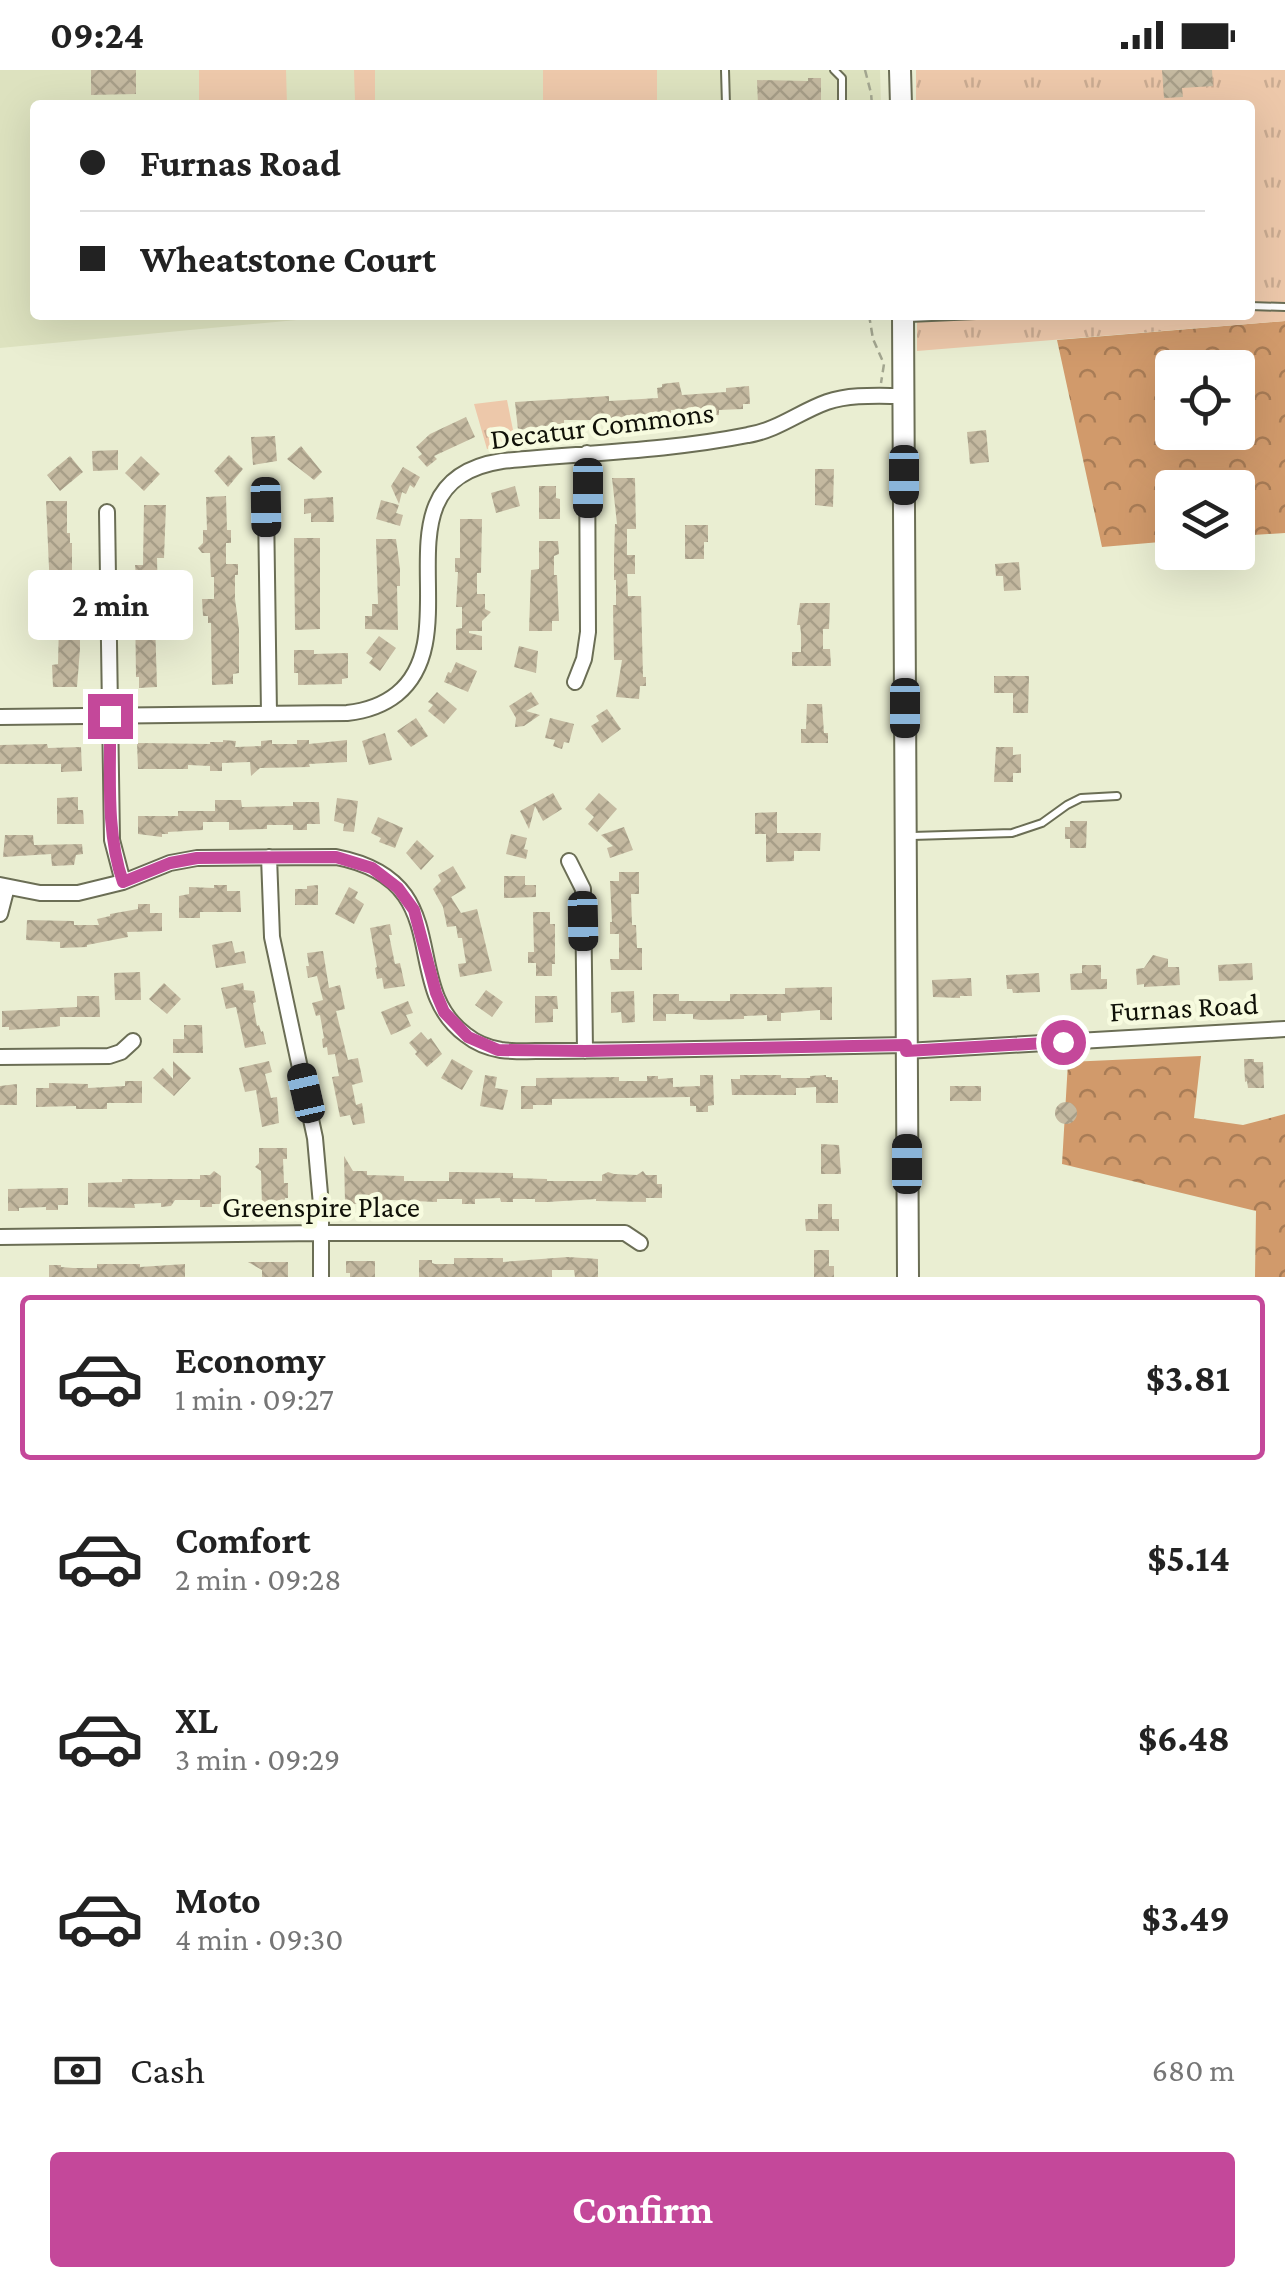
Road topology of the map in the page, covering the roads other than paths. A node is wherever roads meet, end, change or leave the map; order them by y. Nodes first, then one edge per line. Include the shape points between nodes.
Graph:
1 (725, 70) edge
2 (834, 70) edge
3 (900, 70) edge
4 (726, 100) edge
5 (842, 100) edge
6 (900, 100) edge
7 (1255, 306) edge
8 (1285, 307) edge
9 (902, 320) edge
10 (903, 396) junction
11 (587, 453) junction
12 (266, 507) dead end
13 (107, 512) dead end
14 (575, 682) dead end
15 (269, 714) junction
16 (110, 716) junction
17 (0, 717) edge
18 (1117, 796) dead end
19 (906, 836) junction
20 (269, 857) junction
21 (569, 862) dead end
22 (123, 882) junction
23 (4, 886) edge
24 (0, 914) edge
25 (1285, 1028) edge
26 (133, 1042) dead end
27 (906, 1048) junction
28 (585, 1051) junction
29 (0, 1057) edge
30 (322, 1233) junction
31 (0, 1237) edge
32 (640, 1243) dead end
33 (321, 1277) edge
34 (908, 1277) edge

1 - 4 lane
2 - 5 lane via 842,78
3 - 6 main road
7 - 8 lane
9 - 10 main road
10 - 11 street, Decatur Commons via 834,400 748,436
10 - 19 main road
11 - 14 street via 588,632
11 - 15 street, Decatur Commons via 491,463 461,476 445,492 428,533 425,652 416,674 396,694 362,711
12 - 15 street
13 - 16 street
15 - 16 street, Decatur Commons
16 - 17 street, Decatur Commons
16 - 22 street via 112,840
18 - 19 lane via 1081,798 1021,831
19 - 27 main road
20 - 22 street, Furnas Road via 197,858
20 - 28 street, Furnas Road via 345,859 394,884 418,920 442,1008 468,1037 498,1050
20 - 30 street via 272,938 312,1118
21 - 28 street via 583,889
22 - 23 street, Furnas Road via 59,894
23 - 24 street
25 - 27 street, Furnas Road
26 - 29 street via 115,1055
27 - 28 street, Furnas Road
27 - 34 main road
30 - 31 street, Greenspire Place
30 - 32 street, Greenspire Place via 624,1233
30 - 33 street

